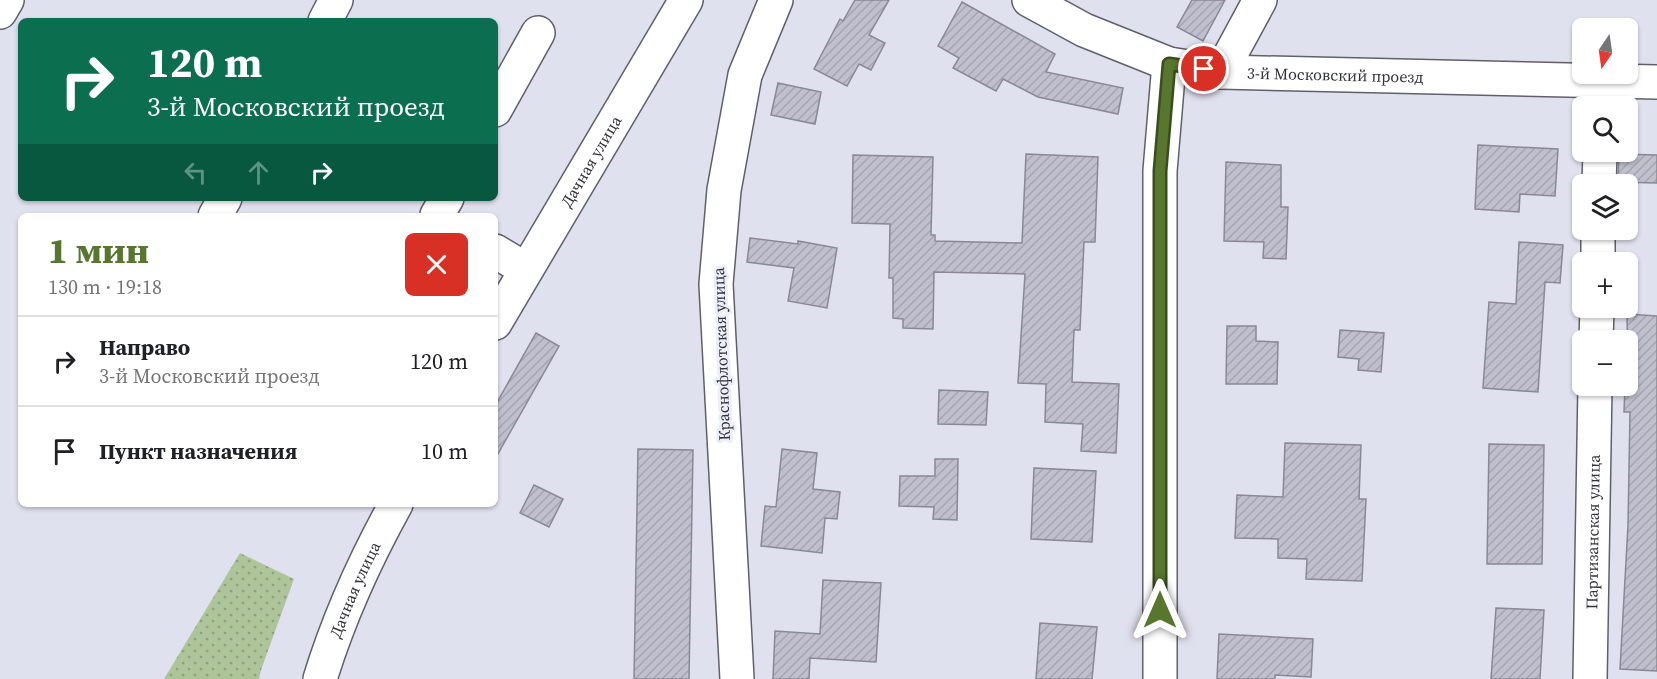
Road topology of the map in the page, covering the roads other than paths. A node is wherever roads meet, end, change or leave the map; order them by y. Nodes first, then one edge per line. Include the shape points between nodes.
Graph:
1 (7, 0) edge
2 (336, 0) edge
3 (686, 0) edge
4 (776, 0) edge
5 (1029, 0) edge
6 (1260, 0) edge
7 (0, 12) edge
8 (327, 18) edge
9 (538, 33) dead end
10 (1169, 64) junction
11 (1221, 72) junction
12 (1657, 82) edge
13 (1601, 94) edge
14 (498, 105) edge
15 (498, 253) edge
16 (525, 269) junction
17 (498, 318) edge
18 (1595, 396) edge
19 (394, 507) edge
20 (320, 679) edge
21 (737, 679) edge
22 (1160, 679) edge
23 (1590, 679) edge

1 - 7 street
2 - 8 street
3 - 16 street, Дачная улица
4 - 21 street, Краснофлотская улица via 745,75 724,190 716,284
5 - 10 street, 3-й Московский проезд via 1084,30
6 - 11 street
9 - 14 street
10 - 11 street, 3-й Московский проезд
10 - 22 street via 1160,171
11 - 13 street, 3-й Московский проезд
12 - 13 street, 3-й Московский проезд
15 - 16 street
16 - 17 street, Дачная улица
18 - 23 street, Партизанская улица
19 - 20 street, Дачная улица via 355,583

